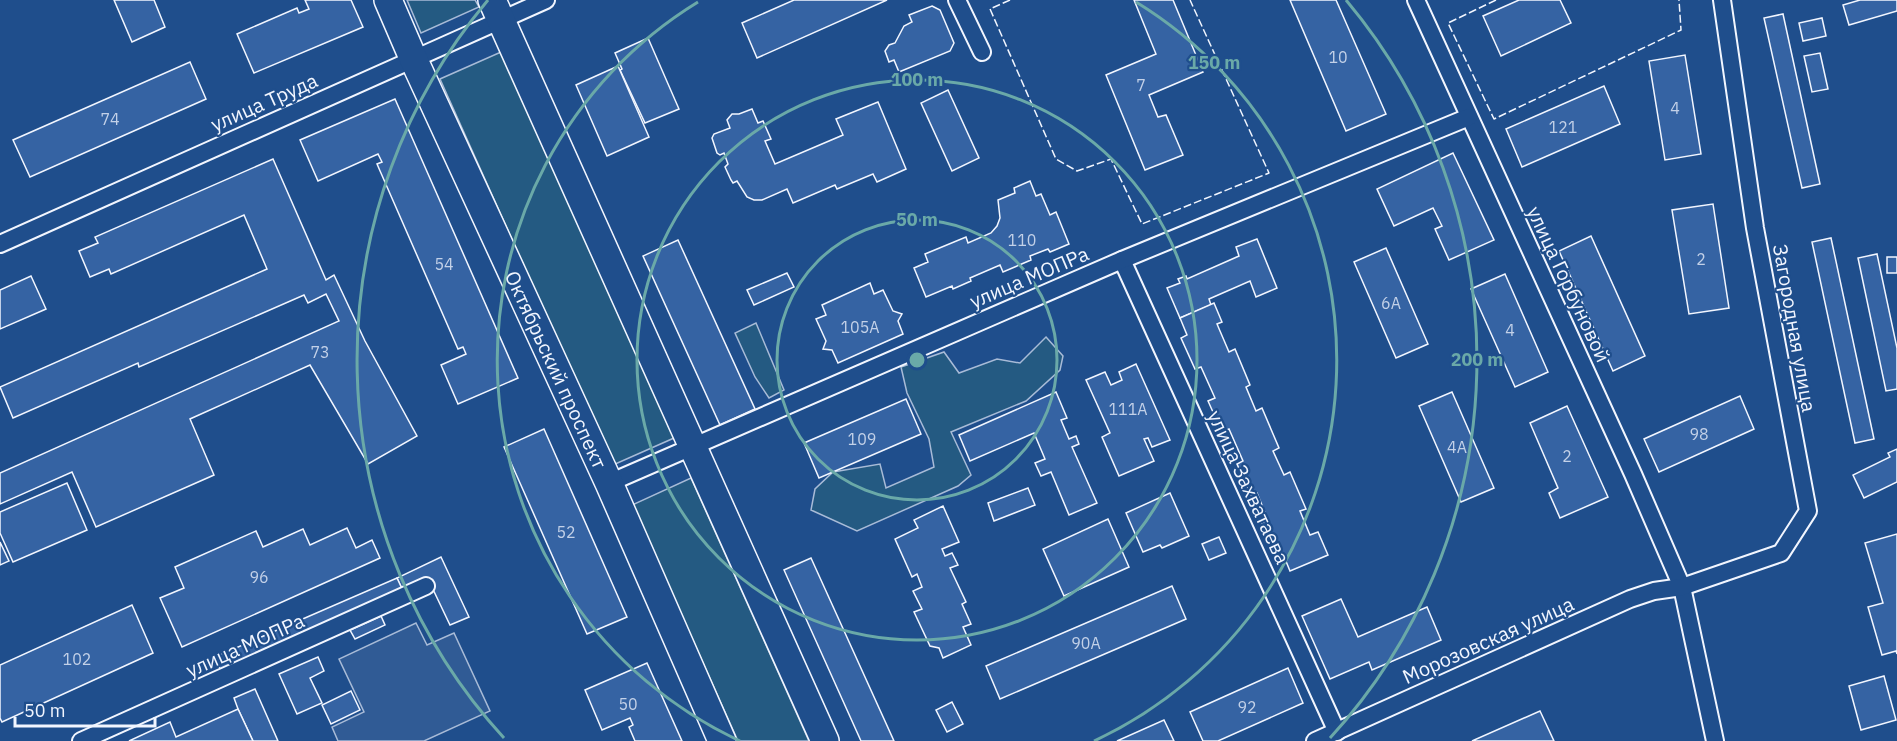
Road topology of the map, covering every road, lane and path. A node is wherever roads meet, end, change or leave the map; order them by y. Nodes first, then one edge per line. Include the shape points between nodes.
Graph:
1 (388, 0) edge
2 (546, 0) edge
3 (957, 0) edge
4 (1416, 0) edge
5 (1722, 0) edge
6 (496, 10) edge
7 (982, 52) dead end
8 (413, 58) junction
9 (1469, 117) junction
10 (0, 244) edge
11 (1122, 260) junction
12 (693, 446) junction
13 (609, 483) junction
14 (426, 586) dead end
15 (1682, 587) junction
16 (1337, 732) junction
17 (81, 741) edge
18 (722, 741) edge
19 (825, 741) edge
20 (1315, 741) edge
21 (1715, 741) edge

1 - 8 main road, Октябрьский проспект
2 - 6 street, улица Труда
3 - 7 street
4 - 9 street, улица Горбуновой
5 - 15 street, Загородная улица via 1755,228 1808,512 1780,553
6 - 8 street, улица Труда
6 - 12 main road
8 - 10 street, улица Труда
8 - 13 main road, Октябрьский проспект
9 - 11 street, улица МОПРа
9 - 15 street, улица Горбуновой
11 - 12 street, улица МОПРа
11 - 16 street, улица Захватаева
12 - 13 street, улица МОПРа
12 - 19 main road
13 - 18 main road, Октябрьский проспект
14 - 17 street, улица МОПРа
15 - 16 street, Морозовская улица via 1630,599
15 - 21 street, улица Горбуновой
16 - 20 street, Морозовская улица

